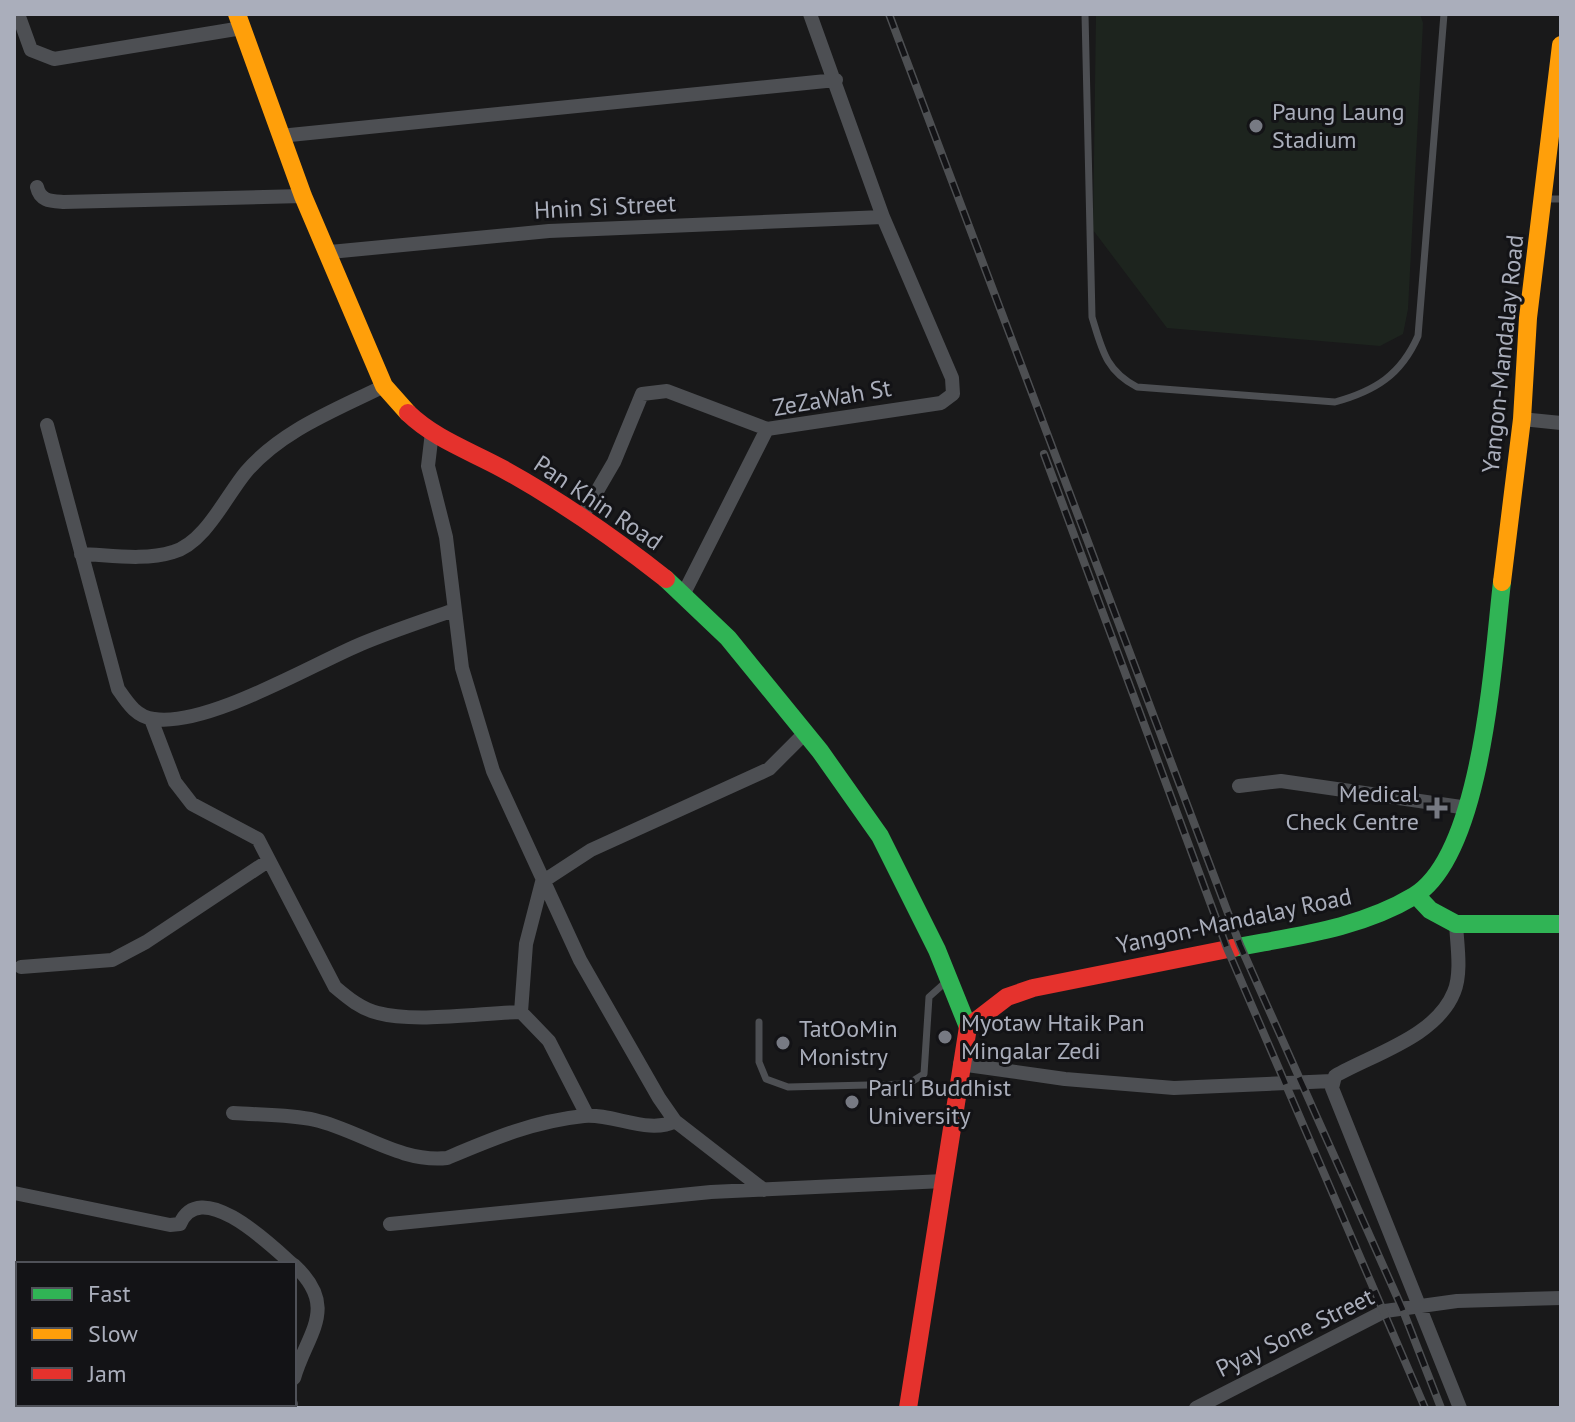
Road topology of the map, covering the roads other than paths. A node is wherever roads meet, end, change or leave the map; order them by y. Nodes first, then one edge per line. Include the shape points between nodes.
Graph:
1 (18, 14) edge
2 (810, 14) edge
3 (1085, 14) edge
4 (1444, 14) edge
5 (240, 21) edge
6 (1561, 45) edge
7 (836, 80) junction
8 (280, 136) junction
9 (37, 187) dead end
10 (303, 196) junction
11 (1552, 199) edge
12 (883, 217) junction
13 (330, 252) junction
14 (384, 386) junction
15 (1522, 419) junction
16 (1561, 423) edge
17 (47, 425) dead end
18 (767, 429) junction
19 (432, 432) junction
20 (582, 517) junction
21 (81, 554) junction
22 (684, 593) junction
23 (454, 610) junction
24 (151, 719) junction
25 (805, 733) junction
26 (1239, 786) dead end
27 (1468, 808) junction
28 (268, 861) junction
29 (542, 882) junction
30 (1416, 895) junction
31 (1456, 924) junction
32 (1561, 924) edge
33 (21, 967) dead end
34 (949, 979) junction
35 (521, 1012) junction
36 (759, 1022) dead end
37 (968, 1027) junction
38 (960, 1064) junction
39 (1332, 1081) junction
40 (233, 1113) dead end
41 (587, 1115) junction
42 (675, 1121) junction
43 (944, 1181) junction
44 (764, 1190) junction
45 (14, 1193) edge
46 (390, 1224) dead end
47 (290, 1262) edge
48 (296, 1269) edge
49 (1561, 1298) edge
50 (1420, 1306) junction
51 (296, 1373) edge
52 (908, 1408) edge
53 (1196, 1408) edge
54 (1460, 1408) edge

1 - 5 street via 31,50 54,59
2 - 7 street
3 - 4 lane via 1092,317 1116,376 1137,387 1335,402 1383,382 1407,361 1418,336
5 - 8 main road, Pan Khin Road
6 - 11 main road, Yangon-Mandalay Road
7 - 8 street
7 - 12 street
8 - 10 main road, Pan Khin Road
9 - 10 street via 48,201
10 - 13 main road, Pan Khin Road
11 - 15 main road, Yangon-Mandalay Road via 1528,318
12 - 13 street, Hnin Si Street via 549,231
12 - 18 street, ZeZaWah St via 952,378 953,394 941,403
13 - 14 main road, Pan Khin Road
14 - 19 main road, Pan Khin Road
14 - 21 street via 298,428 270,449 203,528 175,552
15 - 16 street
15 - 27 main road, Yangon-Mandalay Road via 1482,749
17 - 21 street
18 - 20 street via 667,391 642,394 614,462
18 - 22 street, ZeZaWah St
19 - 20 main road, Pan Khin Road
19 - 23 street via 428,466 446,537
20 - 22 main road, Pan Khin Road
21 - 24 street via 118,689 132,709
22 - 25 main road, Pan Khin Road
23 - 24 street via 361,644 271,688 177,720
23 - 29 street via 462,668 493,771
24 - 28 street via 175,782 192,804 258,839
25 - 29 street via 769,769 591,850
25 - 34 main road, Pan Khin Road via 880,836
26 - 27 street via 1319,784
27 - 30 main road, Yangon-Mandalay Road via 1454,847
28 - 33 street via 112,960
28 - 35 street via 335,987 353,1002 399,1017
29 - 35 street via 526,944
29 - 42 street via 580,960
30 - 31 main road
30 - 37 main road, Yangon-Mandalay Road via 1357,923 1033,988 1007,997
31 - 32 main road
31 - 39 street via 1455,990 1446,1006 1389,1050
34 - 36 lane via 929,997 924,1074 908,1084 788,1087 766,1079 759,1062
34 - 37 main road, Pan Khin Road
35 - 41 street via 549,1041
37 - 38 main road
38 - 39 street via 1174,1088
38 - 43 main road
39 - 50 street
40 - 41 street via 312,1119 403,1153 435,1159 518,1128
41 - 42 street via 656,1126
42 - 44 street
43 - 44 street
43 - 52 main road
44 - 46 street
45 - 47 street via 170,1225 180,1224 194,1206 207,1205
48 - 51 street via 316,1294 318,1318
49 - 50 street, Pyay Sone Street
50 - 53 street, Pyay Sone Street via 1385,1311
50 - 54 street

